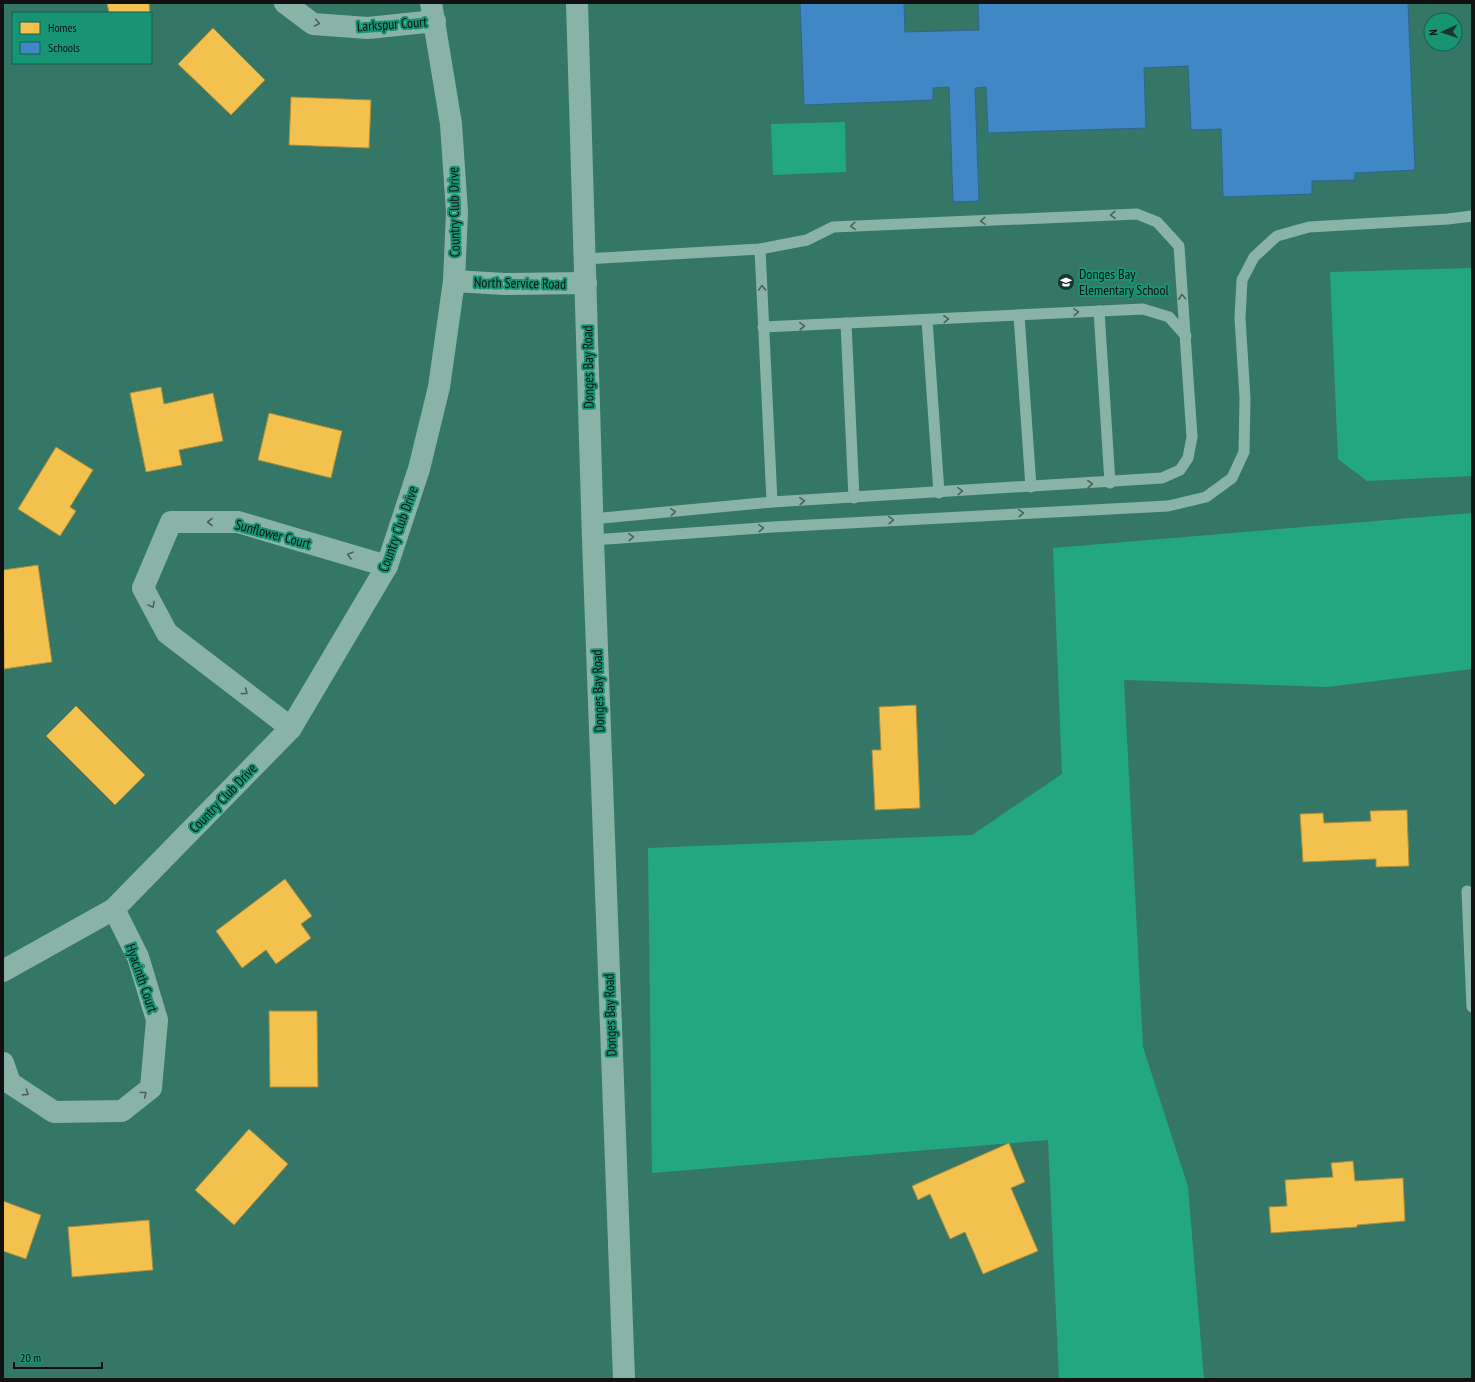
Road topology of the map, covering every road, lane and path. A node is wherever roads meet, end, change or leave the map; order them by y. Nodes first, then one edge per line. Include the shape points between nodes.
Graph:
1 (285, 3) edge
2 (577, 3) edge
3 (433, 12) edge
4 (1472, 216) edge
5 (760, 249) junction
6 (585, 259) junction
7 (454, 281) junction
8 (586, 283) junction
9 (1099, 311) junction
10 (1019, 315) junction
11 (927, 320) junction
12 (846, 324) junction
13 (763, 328) junction
14 (1186, 336) junction
15 (1110, 483) junction
16 (1031, 487) junction
17 (939, 493) junction
18 (854, 498) junction
19 (772, 502) junction
20 (592, 530) junction
21 (387, 566) junction
22 (292, 728) junction
23 (1467, 891) dead end
24 (114, 909) junction
25 (3, 971) edge
26 (1472, 1007) edge
27 (3, 1064) edge
28 (624, 1379) edge

1 -> 3 street, Larkspur Court via 313,24 368,28
2 - 6 street, Donges Bay Road
3 - 7 street, Country Club Drive via 451,124 456,212
20 -> 4 lane via 773,527 1168,506 1206,497 1232,478 1244,452 1246,398 1240,318 1242,280 1254,257 1277,236 1309,227
5 - 6 lane
13 -> 5 lane
14 -> 5 lane via 1179,246 1157,222 1137,214 833,227 806,240
6 - 8 street, Donges Bay Road
7 - 8 street, North Service Road via 505,284
7 - 21 street, Country Club Drive via 434,409 419,469
8 - 20 street, Donges Bay Road
10 -> 9 lane
9 - 14 lane via 1143,309 1169,317
9 - 15 lane
11 -> 10 lane
10 - 16 lane
11 - 12 lane
11 - 17 lane
13 -> 12 lane
12 - 18 lane
13 - 19 lane
14 - 15 lane via 1192,437 1188,458 1180,470 1162,478
16 -> 15 lane
17 -> 16 lane
17 - 18 lane
19 -> 18 lane
20 -> 19 lane
20 - 28 street, Donges Bay Road
21 - 22 street, Country Club Drive
21 -> 22 street, Sunflower Court via 238,522 171,522 143,588 167,633
22 - 24 street, Country Club Drive
23 - 26 lane
24 - 25 street, Country Club Drive
27 -> 24 street, Hyacinth Court via 10,1083 54,1112 122,1111 152,1088 157,1020 138,957

